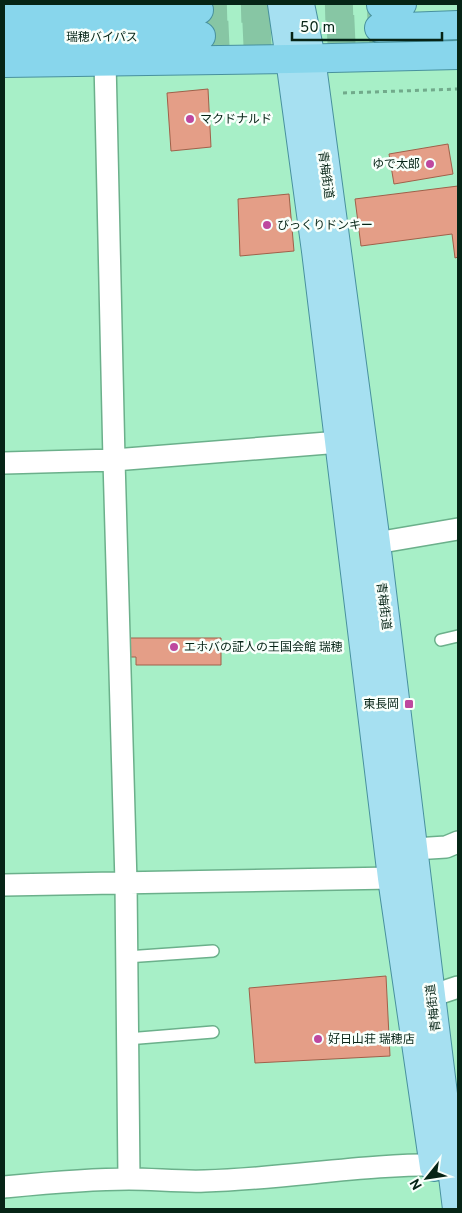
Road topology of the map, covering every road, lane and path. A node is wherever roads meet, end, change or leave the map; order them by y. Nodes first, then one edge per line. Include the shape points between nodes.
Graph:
1 (282, 4) edge
2 (300, 4) edge
3 (387, 12) tunnel mouth
4 (4, 17) edge
5 (458, 24) edge
6 (4, 37) edge
7 (458, 55) edge
8 (301, 58) junction
9 (105, 61) junction
10 (4, 63) edge
11 (458, 89) edge
12 (343, 93) dead end
13 (340, 442) junction
14 (114, 460) junction
15 (4, 463) edge
16 (458, 529) edge
17 (376, 544) junction
18 (458, 636) edge
19 (442, 640) dead end
20 (458, 842) edge
21 (414, 849) junction
22 (392, 878) junction
23 (126, 883) junction
24 (4, 885) edge
25 (214, 951) dead end
26 (126, 958) junction
27 (458, 988) edge
28 (431, 996) junction
29 (213, 1032) dead end
30 (127, 1039) junction
31 (448, 1164) edge
32 (129, 1179) junction
33 (4, 1187) edge
34 (438, 1209) edge
35 (456, 1209) edge

1 - 8 main road, 青梅街道
2 - 8 main road, 青梅街道
3 - 5 highway
4 - 6 highway, 瑞穂バイパス via 200,23
7 - 8 highway
8 - 9 highway
8 - 13 main road, 青梅街道 via 317,260
8 - 17 main road, 青梅街道
9 - 10 highway
9 - 14 street
11 - 12 path
13 - 14 street
13 - 22 main road, 青梅街道
14 - 15 street
14 - 23 street
16 - 17 street
17 - 21 main road, 青梅街道
18 - 19 lane
20 - 21 street via 446,847
21 - 28 main road, 青梅街道
22 - 23 street
22 - 31 main road, 青梅街道
23 - 24 street
23 - 26 street
25 - 26 lane
26 - 30 street
27 - 28 street
28 - 31 main road, 青梅街道
29 - 30 lane
30 - 32 street
31 - 32 street via 205,1181
31 - 34 main road, 青梅街道
31 - 35 main road, 青梅街道
32 - 33 street

